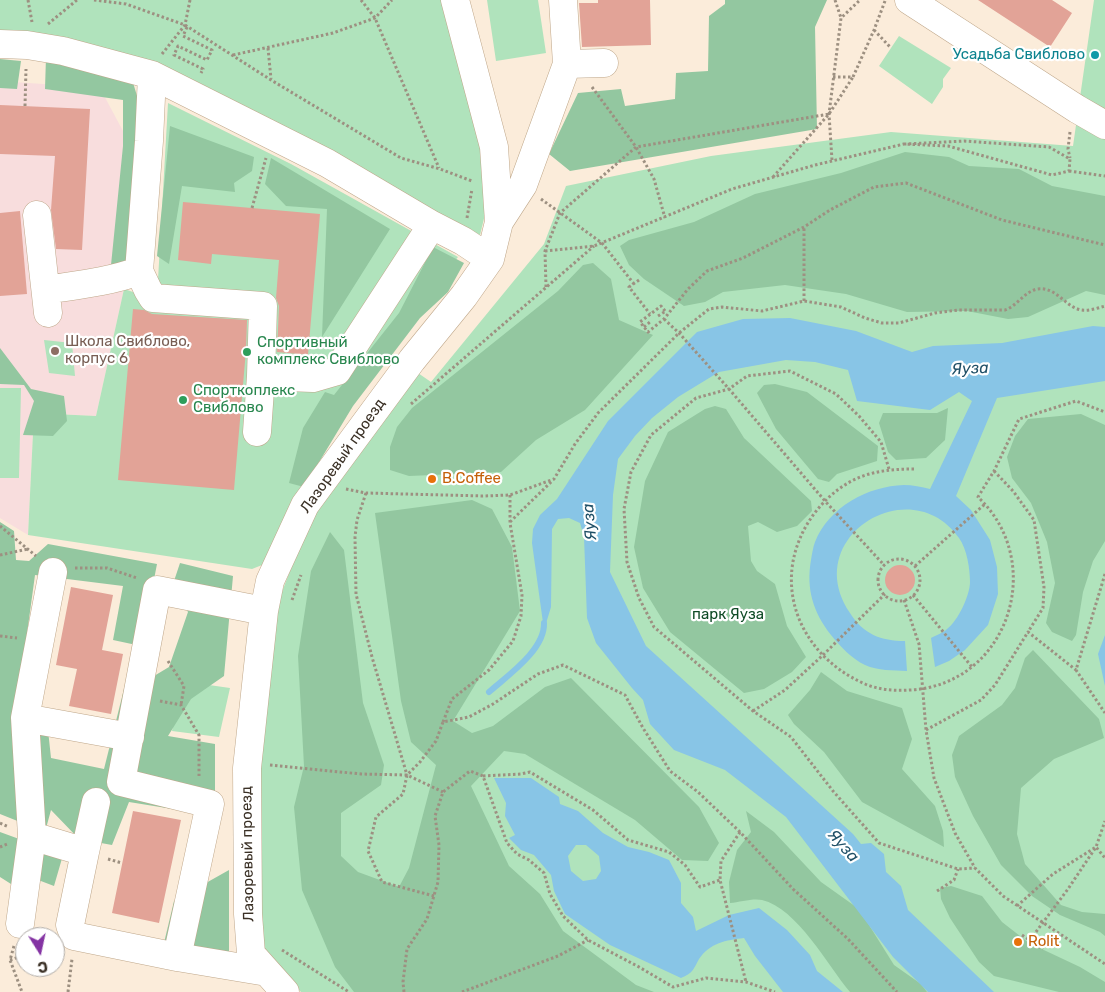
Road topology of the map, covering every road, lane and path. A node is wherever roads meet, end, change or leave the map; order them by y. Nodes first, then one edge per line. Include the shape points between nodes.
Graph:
1 (28, 0) edge
2 (77, 0) edge
3 (94, 0) edge
4 (190, 0) edge
5 (361, 0) edge
6 (392, 0) edge
7 (455, 0) edge
8 (563, 0) edge
9 (835, 0) edge
10 (860, 0) edge
11 (885, 0) edge
12 (909, 0) edge
13 (375, 18) junction
14 (841, 18) junction
15 (186, 26) junction
16 (874, 30) junction
17 (31, 40) junction
18 (0, 44) edge
19 (268, 48) junction
20 (891, 48) dead end
21 (233, 55) junction
22 (604, 63) dead end
23 (571, 64) junction
24 (155, 67) junction
25 (833, 77) junction
26 (853, 77) junction
27 (198, 79) dead end
28 (271, 80) junction
29 (25, 106) dead end
30 (829, 114) junction
31 (1105, 125) edge
32 (275, 138) junction
33 (904, 144) junction
34 (636, 147) junction
35 (832, 161) junction
36 (440, 169) junction
37 (1069, 171) junction
38 (1105, 176) edge
39 (773, 177) junction
40 (473, 182) junction
41 (480, 182) dead end
42 (523, 185) junction
43 (252, 208) dead end
44 (560, 213) junction
45 (37, 214) dead end
46 (665, 218) junction
47 (467, 221) dead end
48 (499, 222) junction
49 (432, 225) junction
50 (804, 227) junction
51 (602, 243) junction
52 (1105, 245) edge
53 (594, 246) junction
54 (545, 251) junction
55 (490, 259) junction
56 (139, 271) junction
57 (640, 280) dead end
58 (634, 284) junction
59 (546, 287) junction
60 (804, 300) junction
61 (1105, 306) edge
62 (671, 310) junction
63 (665, 311) junction
64 (650, 314) junction
65 (658, 316) dead end
66 (664, 319) junction
67 (650, 322) dead end
68 (644, 327) junction
69 (679, 333) junction
70 (261, 376) junction
71 (729, 390) junction
72 (405, 409) dead end
73 (1105, 412) edge
74 (257, 432) dead end
75 (914, 469) dead end
76 (889, 470) junction
77 (994, 472) junction
78 (326, 478) junction
79 (554, 479) junction
80 (366, 493) junction
81 (510, 495) junction
82 (826, 502) junction
83 (985, 504) junction
84 (510, 525) junction
85 (0, 526) edge
86 (28, 549) junction
87 (0, 554) edge
88 (884, 565) junction
89 (915, 566) junction
90 (302, 571) dead end
91 (53, 572) junction
92 (1105, 574) edge
93 (157, 590) junction
94 (885, 594) junction
95 (913, 595) junction
96 (904, 600) junction
97 (277, 609) junction
98 (149, 632) junction
99 (1028, 632) junction
100 (822, 656) junction
101 (972, 667) junction
102 (1076, 670) junction
103 (922, 690) junction
104 (137, 698) junction
105 (182, 705) junction
106 (753, 710) junction
107 (1105, 713) edge
108 (25, 718) junction
109 (443, 722) junction
110 (926, 730) junction
111 (130, 737) junction
112 (262, 764) dead end
113 (407, 775) junction
114 (483, 776) junction
115 (443, 792) junction
116 (199, 801) junction
117 (96, 802) dead end
118 (1105, 821) edge
119 (740, 832) junction
120 (32, 836) junction
121 (1096, 847) junction
122 (85, 852) junction
123 (1105, 858) edge
124 (975, 868) junction
125 (958, 869) junction
126 (720, 880) junction
127 (937, 891) dead end
128 (434, 896) junction
129 (1017, 906) junction
130 (1042, 922) junction
131 (20, 924) joint
132 (1022, 935) dead end
133 (74, 936) junction
134 (588, 940) junction
135 (1030, 940) junction
136 (1043, 949) dead end
137 (176, 957) junction
138 (15, 958) edge
139 (10, 960) junction
140 (274, 960) junction
141 (1105, 964) edge
142 (746, 982) junction
143 (22, 992) edge
144 (68, 992) edge
145 (285, 992) edge
146 (349, 992) edge
147 (404, 992) edge
148 (462, 992) edge
149 (775, 992) edge
150 (897, 992) edge

1 - 17 path
2 - 17 path
3 - 15 path via 126,4
4 - 15 path
5 - 13 path
6 - 13 path
7 - 48 street, Лазоревый проезд via 494,147
8 - 23 street
9 - 14 path
10 - 14 path
11 - 16 path
12 - 31 street
13 - 19 path via 333,33
13 - 36 path
14 - 25 path
15 - 21 path
15 - 24 path
15 - 27 path via 183,36 212,50 207,60 178,46 174,55 203,69
16 - 20 path
16 - 26 path
17 - 18 street
17 - 24 street via 63,51
17 - 29 path
19 - 21 path
19 - 28 path
21 - 28 path
22 - 23 street
23 - 34 path
23 - 42 street
24 - 32 street
24 - 56 street
25 - 26 path
25 - 30 path
26 - 30 path
28 - 36 path via 401,158
30 - 34 path
30 - 35 path
30 - 39 path
32 - 43 path via 267,152
32 - 49 street via 327,163
33 - 35 path
33 - 37 path via 948,146 1052,175
33 - 37 path via 964,141 1049,147 1070,158
34 - 44 path
34 - 46 path via 654,179
35 - 39 path
36 - 40 path
37 - 38 path
39 - 46 path via 732,189
40 - 41 path
40 - 47 path
42 - 44 path
42 - 48 street
44 - 51 path
44 - 54 path
45 - 56 street via 47,301 96,282
46 - 51 path
48 - 55 street, Лазоревый проезд
49 - 55 street via 463,240
49 - 70 street via 337,371 313,378
50 - 52 path via 874,188 906,183 1002,220
50 - 60 path
50 - 62 path via 743,258 707,271
51 - 53 path
51 - 58 path
53 - 54 path
53 - 59 path
54 - 59 path
55 - 78 street, Лазоревый проезд
56 - 70 street via 154,298 263,306
57 - 58 path
58 - 64 path via 629,288
59 - 72 path
60 - 61 path via 841,307 882,323 912,321 958,310 1005,310 1022,296 1038,289 1056,293 1081,310
60 - 69 path via 762,312 722,307 709,309
62 - 63 path
62 - 66 path
63 - 64 path via 661,306
63 - 65 path
64 - 68 path via 640,322
66 - 68 path via 648,332
66 - 69 path
67 - 68 path
69 - 71 path
69 - 79 path via 598,413
70 - 74 street
71 - 76 path via 747,376 790,371 836,394 881,442
71 - 82 path
71 - 106 path via 696,398 651,435 631,472 624,509 626,562 654,627
73 - 77 path via 1076,400 1020,419
75 - 76 path
76 - 82 path via 851,482
77 - 83 path via 978,497
77 - 99 path via 1034,520 1044,586 1043,608
78 - 80 path via 340,488
78 - 97 street, Лазоревый проезд via 305,506 270,581
79 - 81 path
79 - 84 path
80 - 81 path
80 - 113 path via 355,537 356,594
81 - 84 path
82 - 88 path
82 - 100 path via 806,527 792,565 792,590 797,614 807,636
83 - 89 path
83 - 101 path via 1000,525 1015,575 1012,601 1004,626 991,648
84 - 109 path via 522,595 522,616 513,642 489,670 452,699
85 - 86 path
86 - 87 path
86 - 91 path
88 - 89 path via 903,559
88 - 94 path via 879,584
89 - 95 path via 920,584
90 - 97 path
91 - 93 path via 107,568 147,581
91 - 108 street
92 - 102 path
93 - 97 street
93 - 98 street
94 - 96 path
94 - 100 path
95 - 96 path
95 - 101 path
96 - 103 path via 919,644
97 - 140 street, Лазоревый проезд via 247,768 251,954
98 - 104 street
98 - 105 path via 184,686
99 - 102 path
99 - 110 path via 995,686 981,700
100 - 103 path via 843,674 868,685 894,691
100 - 106 path via 784,690
101 - 103 path via 948,681
102 - 107 path
103 - 110 path
104 - 105 path
104 - 111 street
105 - 116 path via 199,735
106 - 125 path via 791,737 879,842
108 - 111 street
108 - 120 street
109 - 113 path via 436,741
109 - 119 path via 469,717 538,674 563,665 625,695 670,771 698,792
110 - 124 path via 934,778 955,833
111 - 116 street via 121,782
112 - 113 path via 360,774
113 - 115 path
113 - 128 path via 402,794 376,817 368,850 382,882
114 - 115 path via 470,771
114 - 126 path via 530,772 593,810 628,840 669,852 685,865 700,887
114 - 134 path via 506,843 544,873 550,894 563,916
115 - 128 path via 436,816 439,845 438,882
116 - 137 street via 210,804
117 - 122 street
118 - 121 path
119 - 126 path via 721,861
119 - 150 path
120 - 122 street
120 - 131 street
121 - 123 path
121 - 129 path via 1053,874
121 - 130 path
122 - 133 street via 70,925
124 - 125 path
124 - 129 path
125 - 127 path via 954,880
126 - 142 path
128 - 147 path via 427,920 407,949
129 - 130 path
130 - 135 path
130 - 141 path
131 - 139 path
132 - 135 path
133 - 137 street
133 - 144 path
134 - 142 path via 673,987 706,978
134 - 148 path via 558,956
135 - 136 path
137 - 140 street
138 - 139 path
139 - 143 path
140 - 145 street, Лазоревый проезд
140 - 146 path
142 - 149 path

